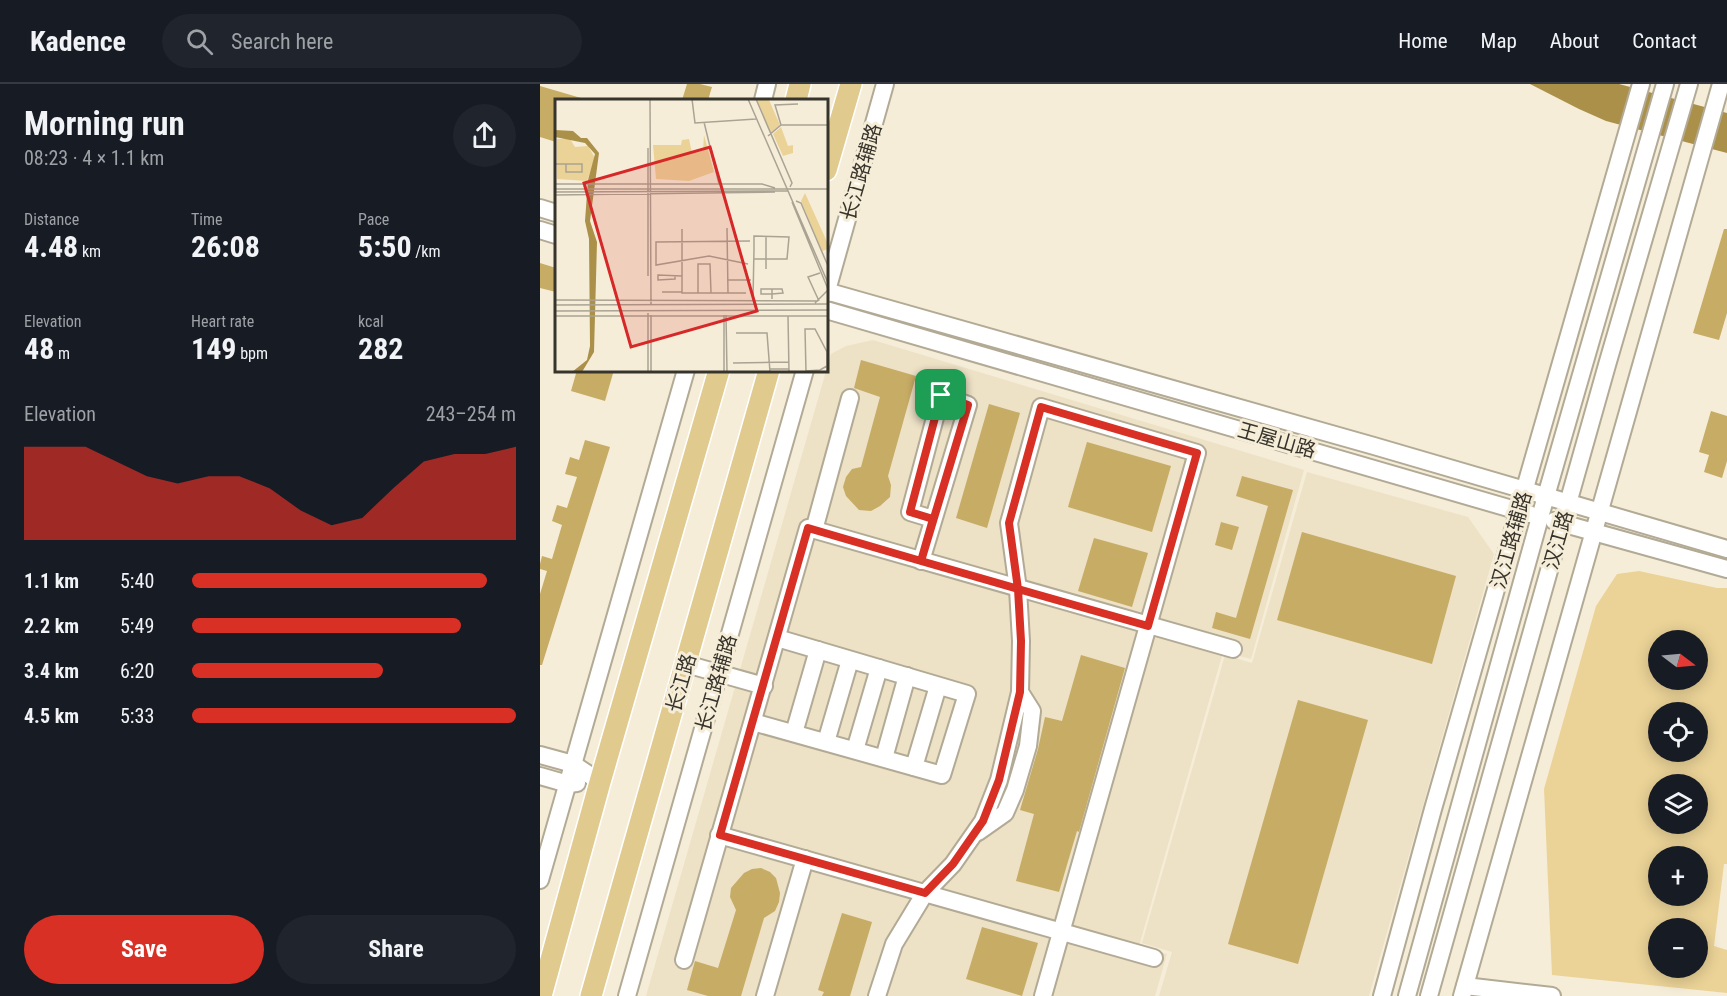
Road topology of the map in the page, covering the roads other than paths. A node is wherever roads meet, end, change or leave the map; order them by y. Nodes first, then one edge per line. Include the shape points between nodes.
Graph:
1 (768, 84) edge
2 (800, 84) edge
3 (851, 84) edge
4 (885, 84) edge
5 (1641, 84) edge
6 (1721, 84) edge
7 (1664, 87) edge
8 (1687, 92) edge
9 (763, 99) edge
10 (796, 99) edge
11 (828, 163) edge
12 (540, 208) edge
13 (555, 213) edge
14 (540, 230) edge
15 (555, 235) edge
16 (828, 288) edge
17 (828, 292) edge
18 (828, 311) edge
19 (685, 372) edge
20 (718, 372) edge
21 (769, 372) edge
22 (804, 372) edge
23 (850, 398) dead end
24 (1525, 491) junction
25 (1546, 497) junction
26 (1568, 504) junction
27 (1520, 511) junction
28 (1598, 512) junction
29 (1540, 517) junction
30 (933, 519) junction
31 (1562, 523) junction
32 (814, 530) junction
33 (1593, 532) junction
34 (1727, 549) edge
35 (921, 561) junction
36 (1727, 569) edge
37 (1018, 589) junction
38 (1148, 626) junction
39 (777, 638) junction
40 (818, 650) junction
41 (1233, 650) dead end
42 (850, 660) junction
43 (686, 664) junction
44 (879, 668) junction
45 (719, 673) junction
46 (907, 676) junction
47 (764, 686) junction
48 (939, 686) junction
49 (753, 722) junction
50 (794, 734) junction
51 (826, 742) junction
52 (855, 750) junction
53 (540, 755) edge
54 (884, 759) junction
55 (573, 764) junction
56 (915, 767) junction
57 (540, 776) edge
58 (600, 782) junction
59 (568, 784) junction
60 (720, 835) junction
61 (805, 859) junction
62 (540, 880) edge
63 (925, 893) junction
64 (1060, 932) junction
65 (1154, 958) dead end
66 (684, 960) dead end
67 (1464, 991) edge
68 (541, 996) edge
69 (591, 996) edge
70 (627, 996) edge
71 (765, 996) edge
72 (878, 996) edge
73 (1043, 996) edge
74 (1382, 996) edge
75 (1407, 996) edge
76 (1430, 996) edge
77 (1552, 996) edge

1 - 9 street
2 - 10 main road
3 - 11 main road
4 - 16 street, 长江路辅路
5 - 24 street, 汉江路辅路
6 - 28 street
7 - 25 street, 汉江路
8 - 26 street, 汉江路
12 - 13 street
14 - 15 street
17 - 24 street, 王屋山路
18 - 27 street, 王屋山路
19 - 55 street
20 - 58 main road
21 - 43 main road, 长江路
22 - 45 street, 长江路辅路
23 - 32 street
24 - 25 street, 王屋山路
24 - 27 street, 汉江路辅路
25 - 26 street, 王屋山路
25 - 29 street, 汉江路
26 - 28 street, 王屋山路
26 - 31 street, 汉江路
27 - 29 street, 王屋山路
27 - 74 street, 汉江路辅路
28 - 33 street
28 - 34 street, 王屋山路
29 - 31 street, 王屋山路
29 - 75 street, 汉江路
30 - 30 street via 968,405 941,395 910,512
30 - 35 street
31 - 33 street, 王屋山路
31 - 76 street, 汉江路
32 - 35 street
32 - 39 street via 808,528
33 - 36 street, 王屋山路
33 - 67 street
35 - 37 street
37 - 38 street
37 - 38 street via 1009,523 1041,407 1197,453
37 - 63 street via 1020,692 999,780 983,821 953,864
38 - 41 street
38 - 64 street
39 - 40 street
39 - 47 street
40 - 42 street
40 - 50 street
42 - 44 street
42 - 51 street
43 - 45 street
43 - 69 main road, 长江路
44 - 46 street
44 - 52 street
45 - 47 street
45 - 70 street, 长江路辅路
46 - 48 street
46 - 54 street
47 - 49 street
48 - 56 street
48 - 56 street via 967,694 942,775
49 - 50 street
49 - 60 street
50 - 51 street
51 - 52 street
52 - 54 street
53 - 55 street
54 - 56 street
55 - 58 street
55 - 59 street
57 - 59 street
58 - 59 street
58 - 68 main road
59 - 62 street
60 - 61 street
60 - 66 street
61 - 63 street
61 - 71 street
63 - 64 street
63 - 72 street via 894,944
64 - 65 street
64 - 73 street
67 - 77 street

